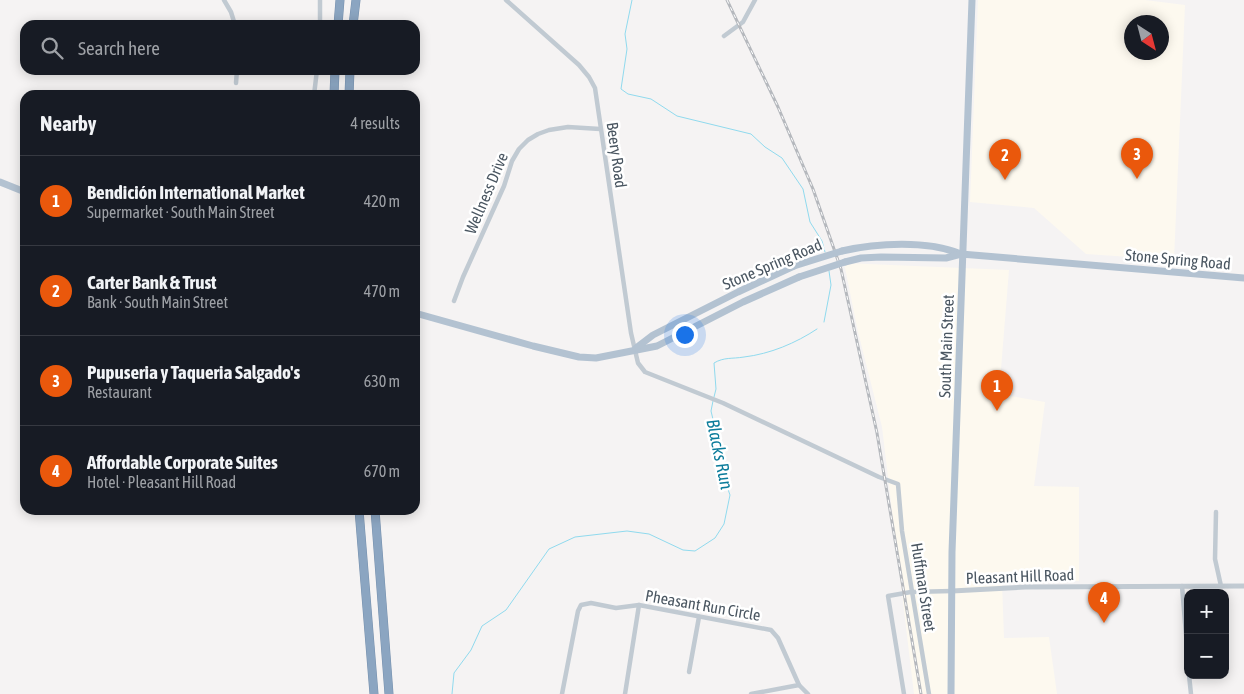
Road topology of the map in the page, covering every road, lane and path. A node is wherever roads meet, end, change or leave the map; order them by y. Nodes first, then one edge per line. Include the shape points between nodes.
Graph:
1 (224, 0) edge
2 (320, 0) edge
3 (340, 0) edge
4 (356, 0) edge
5 (506, 0) edge
6 (755, 0) edge
7 (972, 0) edge
8 (233, 20) edge
9 (320, 20) edge
10 (338, 20) edge
11 (354, 20) edge
12 (724, 36) dead end
13 (236, 75) edge
14 (316, 75) edge
15 (335, 75) edge
16 (350, 75) edge
17 (236, 83) dead end
18 (314, 90) edge
19 (334, 90) edge
20 (349, 90) edge
21 (600, 129) junction
22 (0, 182) edge
23 (20, 190) edge
24 (961, 254) junction
25 (1244, 278) edge
26 (454, 301) dead end
27 (420, 314) edge
28 (634, 350) junction
29 (1216, 512) dead end
30 (359, 515) edge
31 (375, 515) edge
32 (1182, 586) junction
33 (1221, 586) junction
34 (1244, 586) edge
35 (952, 591) junction
36 (911, 592) junction
37 (639, 605) junction
38 (699, 617) junction
39 (1186, 634) edge
40 (689, 672) dead end
41 (1189, 679) edge
42 (799, 685) junction
43 (374, 694) edge
44 (389, 694) edge
45 (562, 694) edge
46 (624, 694) edge
47 (751, 694) edge
48 (808, 694) edge
49 (904, 694) edge
50 (929, 694) edge
51 (952, 694) edge
52 (1191, 694) edge

1 - 8 street
2 - 9 street
3 - 10 highway
4 - 11 highway
5 - 21 street, Beery Road via 589,77 596,94
6 - 12 street via 743,22
7 - 24 main road, South Main Street
13 - 17 street
14 - 18 street
15 - 19 highway
16 - 20 highway
21 - 26 street, Wellness Drive via 549,130 528,140 519,149
21 - 28 street, Beery Road
22 - 23 main road
24 - 25 main road, Stone Spring Road
24 - 28 main road, Stone Spring Road, bridge via 946,258 881,257 845,262 798,277 657,346
24 - 28 main road, Stone Spring Road, bridge via 948,248 909,245 842,251 794,266 738,292 653,335
24 - 35 main road, South Main Street
27 - 28 main road, Stone Spring Road via 578,357 596,358
28 - 36 street, Huffman Street via 645,372 723,403 898,484
29 - 33 street via 1215,559
30 - 43 highway
31 - 44 highway
32 - 33 street, Pleasant Hill Road
32 - 35 street, Pleasant Hill Road
32 - 39 street
33 - 34 street, Pleasant Hill Road
35 - 36 street, Pleasant Hill Road
35 - 51 main road, South Main Street
36 - 49 street, Pleasant Hill Road via 888,596
36 - 50 street, Huffman Street
37 - 38 street, Pheasant Run Circle
37 - 45 street, Pheasant Run Circle via 616,608 591,603 581,605
37 - 46 street
38 - 40 street
38 - 42 street, Pheasant Run Circle via 772,630
41 - 52 street
42 - 47 street
42 - 48 street

